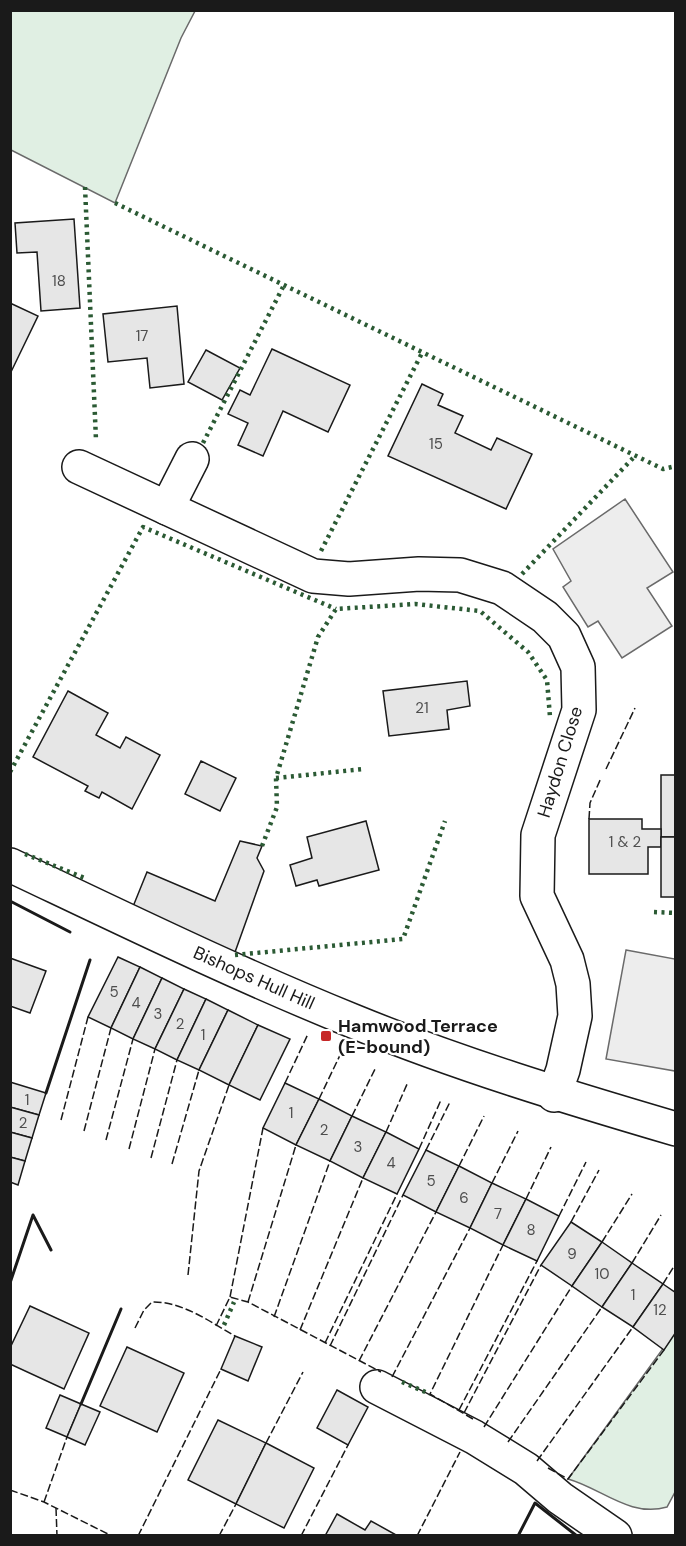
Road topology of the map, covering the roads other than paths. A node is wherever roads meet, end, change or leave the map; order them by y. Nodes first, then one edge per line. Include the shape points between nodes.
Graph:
1 (192, 459) dead end
2 (79, 467) dead end
3 (167, 508) junction
4 (10, 865) edge
5 (554, 1095) junction
6 (675, 1129) edge
7 (377, 1387) dead end
8 (615, 1536) edge

1 - 3 street
2 - 3 street, Haydon Close
3 - 5 street, Haydon Close via 313,576 349,579 460,575 502,588 545,617 564,636 578,667 579,710 538,835 537,896 567,960 575,1016
4 - 5 street, Bishops Hull Hill via 344,1017
5 - 6 street, Bishops Hull Hill
7 - 8 street via 526,1469

